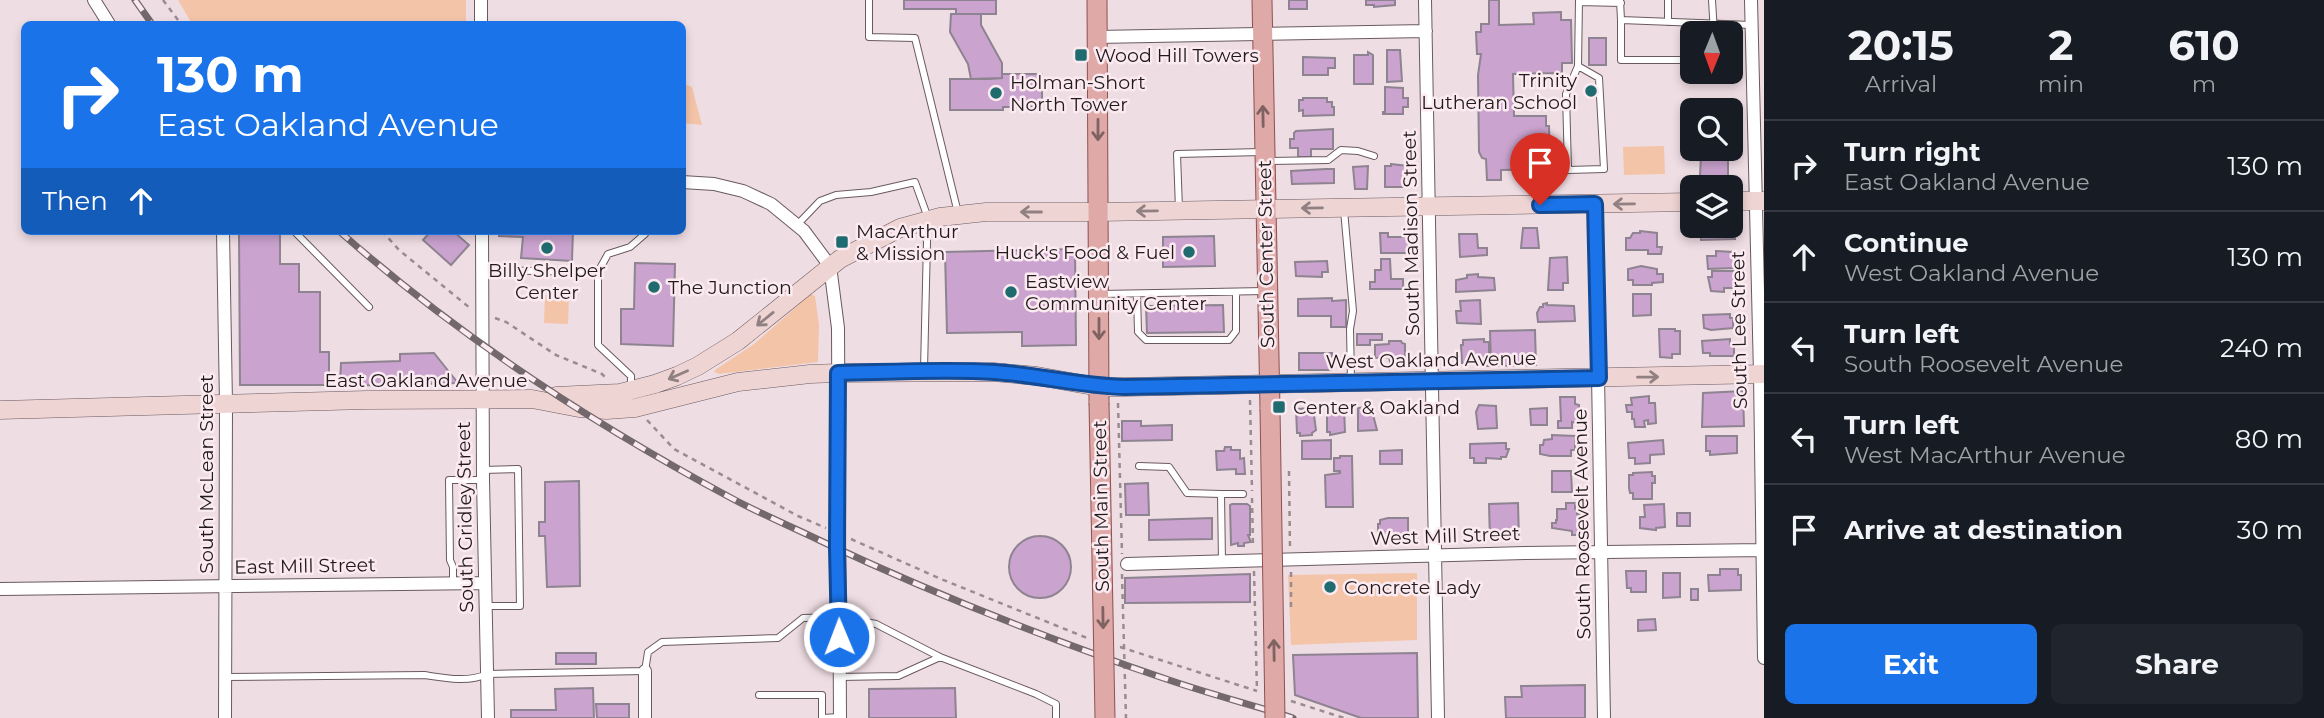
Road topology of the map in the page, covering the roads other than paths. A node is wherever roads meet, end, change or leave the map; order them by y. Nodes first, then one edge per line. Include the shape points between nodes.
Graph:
1 (94, 0) edge
2 (481, 0) edge
3 (869, 0) edge
4 (1097, 0) edge
5 (1262, 0) edge
6 (1425, 0) edge
7 (1668, 0) edge
8 (1712, 0) edge
9 (1751, 0) edge
10 (1579, 1) edge
11 (1620, 2) edge
12 (1621, 20) junction
13 (107, 21) edge
14 (481, 21) edge
15 (1714, 21) edge
16 (1668, 22) junction
17 (1680, 23) edge
18 (1758, 25) edge
19 (1426, 31) junction
20 (1262, 34) junction
21 (1097, 37) junction
22 (1680, 60) edge
23 (1578, 66) junction
24 (1374, 156) dead end
25 (1264, 157) junction
26 (686, 182) edge
27 (1760, 201) edge
28 (1680, 202) edge
29 (1595, 204) junction
30 (1430, 206) junction
31 (1344, 208) junction
32 (1265, 209) junction
33 (1179, 211) junction
34 (1099, 212) junction
35 (958, 214) junction
36 (924, 221) junction
37 (797, 225) junction
38 (223, 235) edge
39 (299, 235) edge
40 (482, 235) edge
41 (644, 235) edge
42 (830, 266) junction
43 (483, 270) junction
44 (598, 272) junction
45 (1267, 291) junction
46 (1236, 292) junction
47 (1099, 294) junction
48 (1137, 294) junction
49 (369, 307) dead end
50 (924, 372) junction
51 (838, 373) junction
52 (1762, 374) edge
53 (1599, 378) junction
54 (1433, 382) junction
55 (1351, 383) junction
56 (1269, 384) junction
57 (631, 390) junction
58 (1103, 396) junction
59 (483, 399) junction
60 (532, 399) junction
61 (226, 404) junction
62 (0, 410) edge
63 (1762, 460) edge
64 (1139, 466) dead end
65 (483, 475) junction
66 (1221, 494) junction
67 (1243, 494) dead end
68 (1763, 550) edge
69 (1602, 552) junction
70 (1436, 556) junction
71 (1222, 562) junction
72 (1124, 563) road end
73 (453, 583) junction
74 (485, 583) junction
75 (225, 586) junction
76 (0, 589) edge
77 (485, 607) junction
78 (839, 617) junction
79 (940, 657) junction
80 (1764, 658) edge
81 (645, 671) junction
82 (487, 674) junction
83 (225, 677) junction
84 (839, 677) junction
85 (759, 695) dead end
86 (822, 717) edge
87 (840, 717) edge
88 (225, 718) edge
89 (488, 718) edge
90 (645, 718) edge
91 (1056, 718) edge
92 (1105, 718) edge
93 (1275, 718) edge
94 (1438, 718) edge
95 (1604, 718) edge

1 - 13 street
2 - 14 street
3 - 35 lane via 869,37 915,38
4 - 21 main road, South Main Street
5 - 20 main road, South Center Street
6 - 19 street, South Madison Street
7 - 16 lane
8 - 15 lane
9 - 18 street, South Lee Street
10 - 11 lane
10 - 23 lane
11 - 12 lane
12 - 16 lane
12 - 22 lane via 1621,60
16 - 17 lane
18 - 27 street, South Lee Street
19 - 20 street
19 - 30 street, South Madison Street
20 - 21 street
25 -> 20 main road, South Center Street
21 -> 34 main road, South Main Street
23 - 23 lane via 1566,94 1568,170 1604,169 1599,78
24 - 25 lane via 1341,150 1328,160
25 - 32 main road, South Center Street
25 - 33 lane via 1177,154
26 - 37 street via 743,191 771,204
27 - 52 street, South Lee Street
28 -> 29 main road
29 - 30 main road
29 - 53 street, South Roosevelt Avenue
30 - 31 main road
30 - 54 street, South Madison Street
31 -> 32 main road
31 - 55 lane via 1353,311
32 - 33 main road
32 - 45 main road, South Center Street
33 -> 34 main road
34 -> 35 main road
34 - 47 main road, South Main Street
35 - 36 main road
36 - 37 lane via 915,182 835,195 820,201
36 - 42 main road via 866,244
36 - 50 lane
37 - 42 street
38 - 61 street, South McLean Street
39 - 49 lane
40 - 43 street, South Gridley Street
41 - 44 lane via 630,247 608,254
42 - 51 street
42 -> 57 main road via 718,354 677,376
43 - 44 lane
43 - 59 street, South Gridley Street
44 - 57 lane via 598,345 631,376
45 - 46 lane
45 - 56 main road, South Center Street
46 - 48 lane
46 - 48 lane via 1236,331 1229,340 1146,340 1138,332
47 - 48 lane
47 -> 58 main road, South Main Street
50 - 51 main road, East Oakland Avenue
50 - 58 main road, East Oakland Avenue via 1037,376
51 - 60 main road, East Oakland Avenue via 738,382 635,408 579,408
51 - 78 street
53 -> 52 main road, West Oakland Avenue
52 - 63 street, South Lee Street
53 - 54 main road, West Oakland Avenue
53 - 69 street, South Roosevelt Avenue
54 - 55 main road, West Oakland Avenue
54 - 70 street, South Madison Street
55 - 56 main road, West Oakland Avenue
56 - 58 main road, West Oakland Avenue
93 -> 56 main road, South Center Street, bridge
57 - 60 main road
58 -> 92 main road, South Main Street, bridge
59 - 60 main road, East Oakland Avenue
59 - 61 main road, East Oakland Avenue
59 - 65 street, South Gridley Street
61 - 62 main road, East Oakland Avenue
61 - 75 street, South McLean Street
63 - 68 street, South Lee Street
64 - 66 lane via 1169,467 1187,493
65 - 73 lane via 449,480
65 - 74 street, South Gridley Street
65 - 77 lane via 518,469 520,606
66 - 67 lane
66 - 71 lane
68 - 69 street, West Mill Street
68 - 80 street, South Lee Street
69 - 70 street, West Mill Street
69 - 95 street, South Roosevelt Avenue
70 - 71 street, West Mill Street
70 - 94 street, South Madison Street
71 - 72 street, West Mill Street
73 - 74 street, East Mill Street
73 - 75 street, East Mill Street
74 - 77 street, South Gridley Street
75 - 76 street, East Mill Street
75 - 83 street, South McLean Street
77 - 82 street, South Gridley Street
78 - 79 lane via 876,624
78 - 81 lane via 803,618 778,638 662,642 648,652
78 - 84 street
79 - 84 lane via 898,676
79 - 91 lane via 1056,704
81 - 82 lane
81 - 90 street
82 - 83 lane via 477,679 424,675
82 - 89 street, South Gridley Street
83 - 88 street, South McLean Street
84 - 87 street
85 - 86 lane via 822,695
86 - 87 lane

